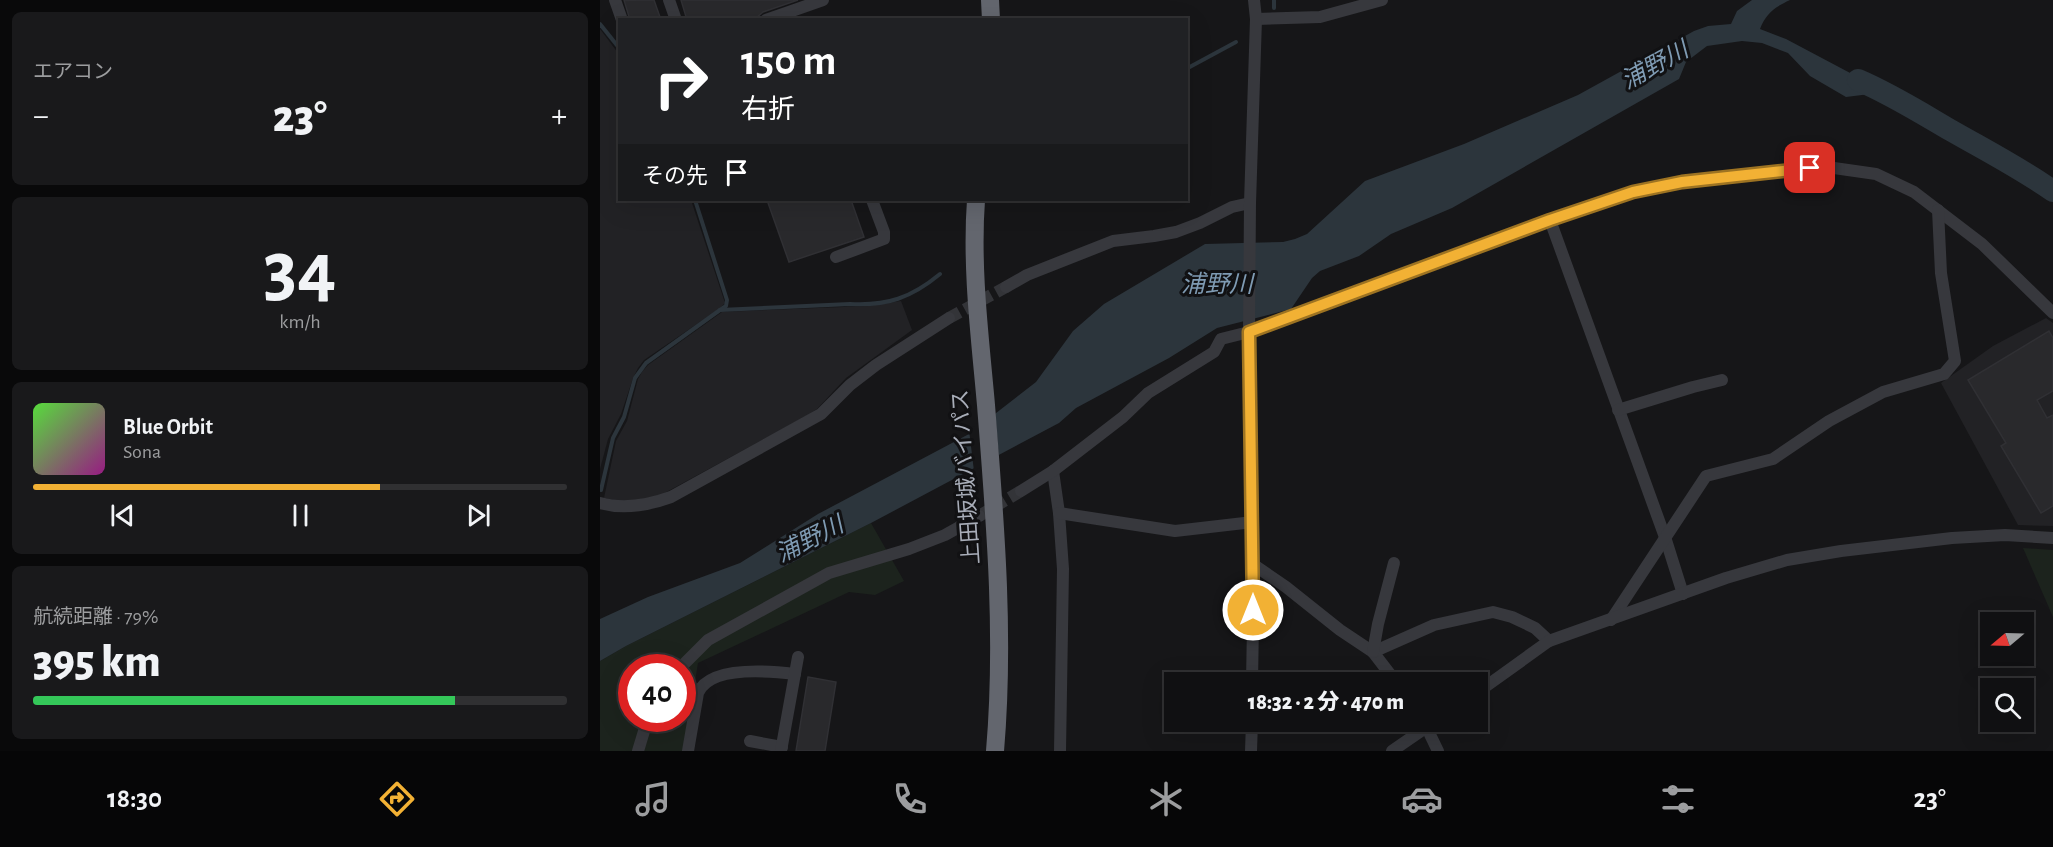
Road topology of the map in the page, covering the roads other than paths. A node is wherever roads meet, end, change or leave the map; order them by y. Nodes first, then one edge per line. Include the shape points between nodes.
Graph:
1 (615, 0) edge
2 (669, 0) edge
3 (823, 0) edge
4 (990, 0) edge
5 (1254, 0) edge
6 (1382, 0) edge
7 (805, 6) junction
8 (621, 18) edge
9 (675, 18) edge
10 (772, 18) edge
11 (809, 18) edge
12 (991, 18) edge
13 (1256, 19) junction
14 (872, 201) edge
15 (976, 201) edge
16 (1250, 203) junction
17 (1938, 210) junction
18 (1550, 220) junction
19 (836, 257) dead end
20 (1006, 286) tunnel mouth
21 (2053, 313) edge
22 (949, 318) tunnel mouth
23 (1250, 328) junction
24 (1722, 380) dead end
25 (1618, 410) junction
26 (1053, 471) junction
27 (1021, 491) tunnel mouth
28 (600, 503) edge
29 (1059, 513) junction
30 (979, 516) tunnel mouth
31 (1253, 522) junction
32 (2053, 538) edge
33 (1666, 540) junction
34 (1394, 563) dead end
35 (1254, 565) junction
36 (1683, 594) junction
37 (1611, 620) junction
38 (1549, 641) junction
39 (1373, 652) junction
40 (694, 654) edge
41 (798, 657) dead end
42 (1252, 672) edge
43 (1388, 672) edge
44 (795, 674) junction
45 (1488, 686) edge
46 (644, 732) edge
47 (1252, 732) edge
48 (1416, 732) edge
49 (1431, 732) edge
50 (750, 741) dead end
51 (782, 749) edge
52 (638, 751) edge
53 (688, 751) edge
54 (995, 751) edge
55 (1060, 751) edge
56 (1251, 751) edge
57 (1392, 751) edge
58 (1438, 751) edge

1 - 8 street
2 - 9 street
3 - 7 street
4 - 12 highway
5 - 13 street
6 - 13 street via 1320,17
7 - 10 street
7 - 11 street
13 - 16 street
14 - 19 street via 884,239
15 - 54 highway, 上田坂城バイパス via 974,249 1001,625
16 - 20 street via 1176,232 1113,241
16 - 23 street
17 - 18 street via 1914,192 1876,174 1827,167 1682,182 1633,192
17 - 21 street via 1982,244
17 - 33 street via 1941,273 1955,361 1944,374 1883,392 1829,421 1773,459 1706,476
18 - 23 street
18 - 25 street
22 - 28 street via 876,365 821,414 671,497 625,507
23 - 26 street via 1221,339 1214,352 1148,393
23 - 31 street
24 - 25 street
25 - 33 street
26 - 27 street
26 - 29 street
29 - 31 street via 1175,531
29 - 55 street via 1063,568
30 - 40 street via 909,549 829,573 708,639
31 - 35 street
32 - 36 street via 1952,538 1808,555
33 - 36 street
33 - 37 street
34 - 39 street
35 - 39 street
35 - 42 street
36 - 37 street
37 - 38 street
38 - 39 street via 1534,628 1492,612 1434,625
38 - 45 street
39 - 43 street
41 - 44 street
44 - 51 street
44 - 53 street via 758,670 708,680 698,693
46 - 52 street
47 - 56 street
48 - 57 street
49 - 58 street
50 - 51 street

